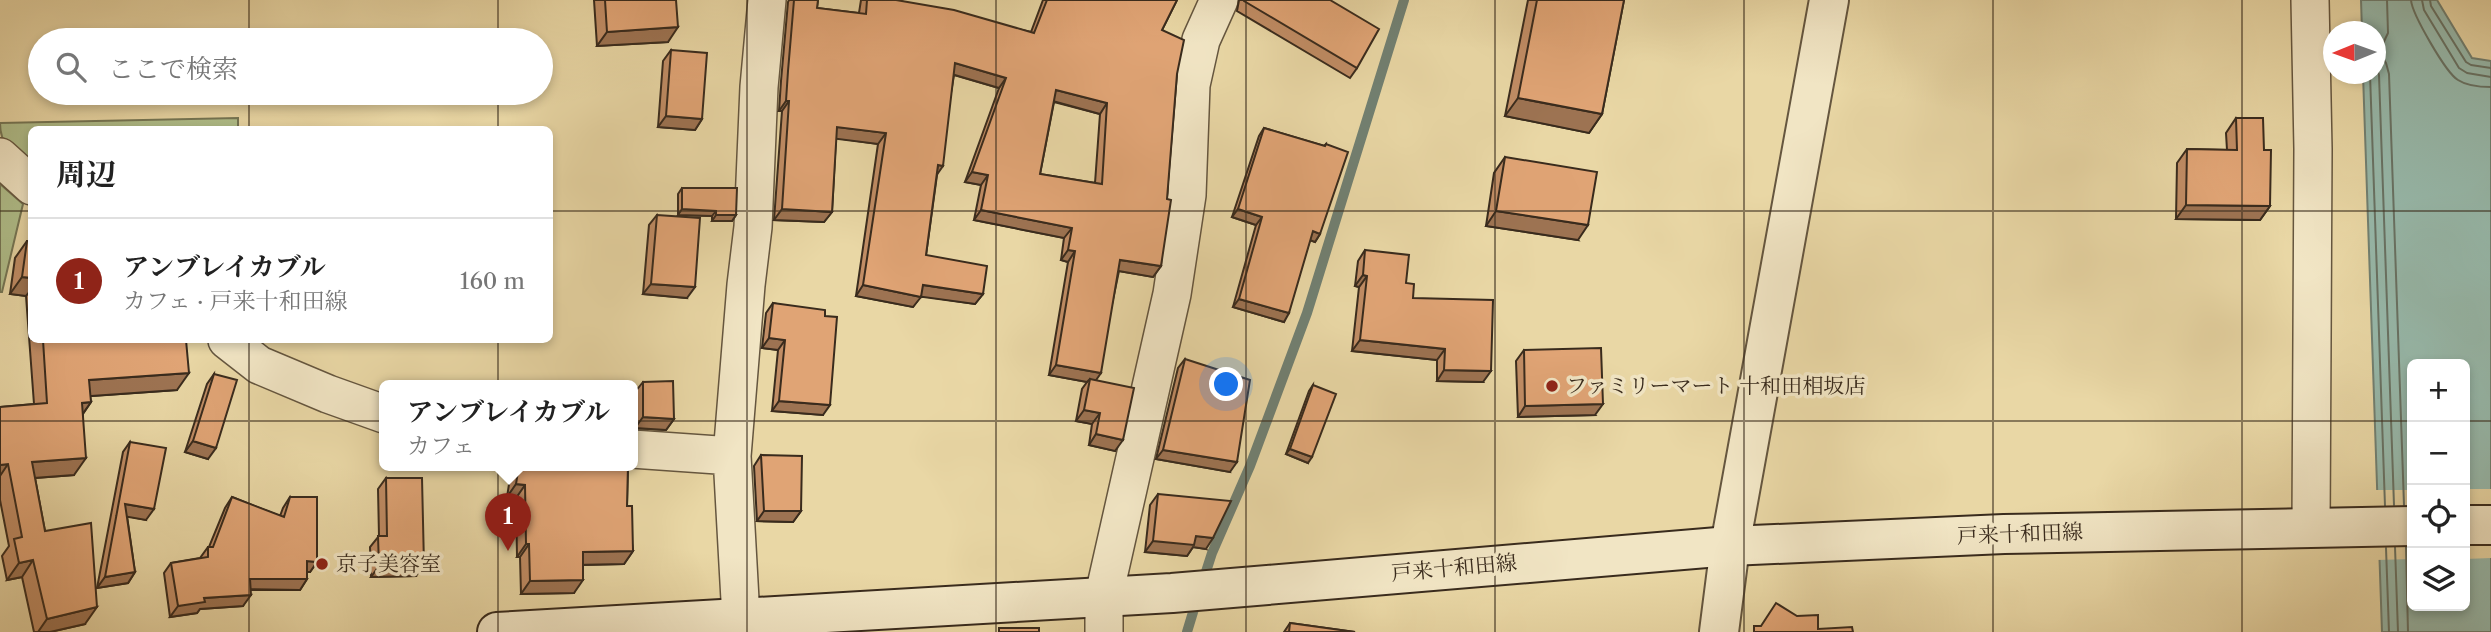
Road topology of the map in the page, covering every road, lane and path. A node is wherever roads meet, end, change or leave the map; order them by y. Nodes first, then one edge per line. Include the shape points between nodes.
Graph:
1 (767, 0) edge
2 (1219, 0) edge
3 (1829, 0) edge
4 (2310, 0) edge
5 (0, 157) edge
6 (28, 182) edge
7 (231, 343) edge
8 (379, 412) edge
9 (638, 449) edge
10 (732, 456) junction
11 (2470, 525) edge
12 (2491, 525) edge
13 (2320, 526) junction
14 (2407, 526) edge
15 (1730, 546) junction
16 (1104, 614) edge
17 (741, 618) junction
18 (643, 628) edge
19 (496, 632) edge
20 (1719, 632) edge

1 - 10 street
2 - 16 street via 1201,40 1191,85 1187,195 1172,294
3 - 15 main road
4 - 13 street
5 - 6 street
7 - 8 street via 259,365
9 - 10 street
10 - 17 street
11 - 12 main road
13 - 14 main road, 戸来十和田線
13 - 15 main road, 戸来十和田線
15 - 16 main road, 戸来十和田線 via 1171,593
15 - 20 main road
16 - 17 main road, 戸来十和田線 via 901,610
17 - 18 main road, 戸来十和田線
18 - 19 main road, 戸来十和田線

